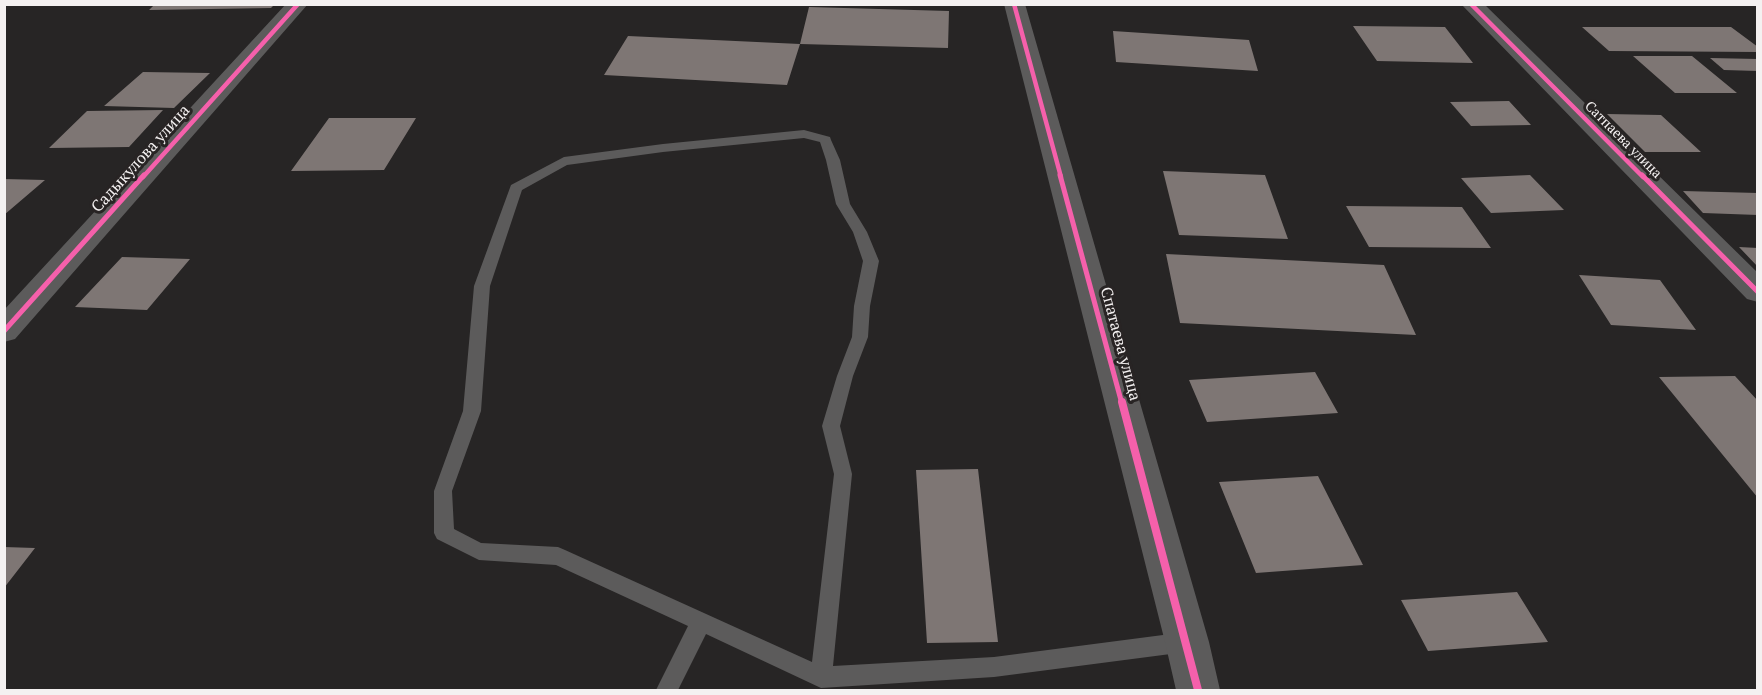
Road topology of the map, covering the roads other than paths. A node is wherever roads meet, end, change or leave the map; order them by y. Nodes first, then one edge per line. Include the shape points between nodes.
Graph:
1 (298, 4) edge
2 (1014, 4) edge
3 (1471, 4) edge
4 (1758, 292) edge
5 (4, 331) edge
6 (701, 622) junction
7 (1187, 642) junction
8 (821, 677) junction
9 (667, 690) edge
10 (1198, 690) edge

1 - 5 street, Садыкулова улица
2 - 7 street, Спатаева улица
3 - 4 street, Сатпаева улица
6 - 8 lane
6 - 8 lane via 558,556 479,551 444,533 443,491 472,411 483,286 516,188 564,161 804,134 825,140 843,204 871,261 860,337 831,426 843,474
6 - 9 lane
7 - 8 lane via 994,667
7 - 10 street, Спатаева улица

